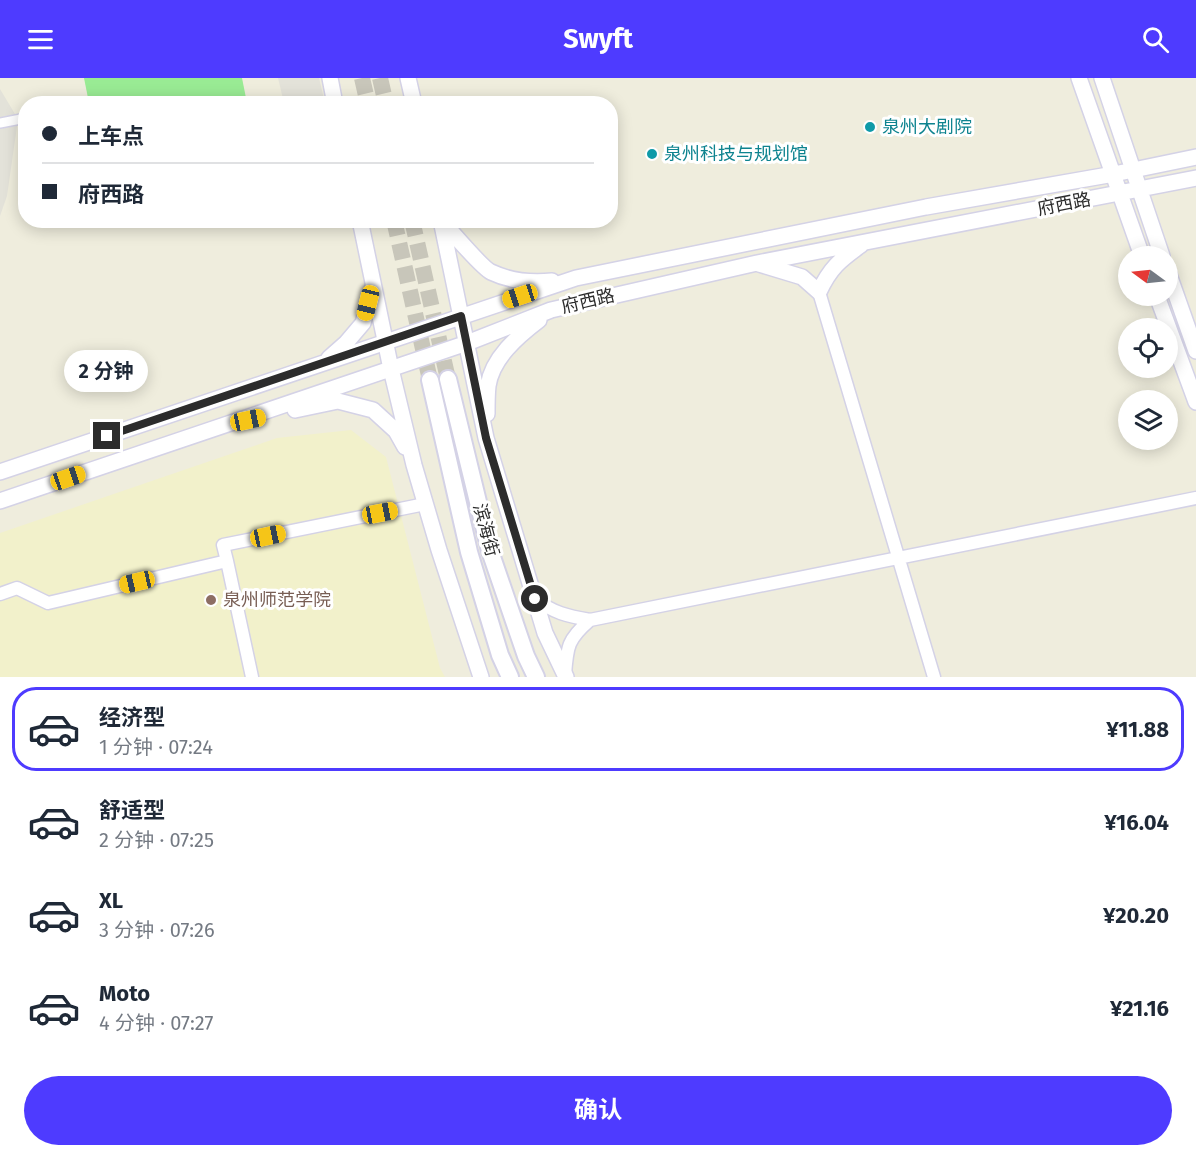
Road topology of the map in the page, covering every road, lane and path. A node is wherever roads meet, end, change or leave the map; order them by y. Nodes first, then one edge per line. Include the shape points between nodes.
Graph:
1 (330, 78) edge
2 (408, 78) edge
3 (1079, 78) edge
4 (1102, 78) edge
5 (333, 96) edge
6 (412, 96) edge
7 (18, 120) edge
8 (0, 123) edge
9 (1196, 157) edge
10 (1133, 170) junction
11 (1114, 174) junction
12 (1196, 178) edge
13 (1139, 189) junction
14 (1119, 193) junction
15 (362, 228) edge
16 (443, 228) edge
17 (449, 228) edge
18 (865, 242) junction
19 (1138, 246) edge
20 (1159, 246) edge
21 (757, 263) junction
22 (576, 278) junction
23 (374, 283) junction
24 (819, 292) junction
25 (1178, 300) edge
26 (1161, 306) edge
27 (551, 310) junction
28 (461, 316) junction
29 (386, 341) junction
30 (466, 343) junction
31 (1196, 351) edge
32 (324, 362) junction
33 (391, 369) junction
34 (447, 379) tunnel mouth
35 (430, 380) tunnel mouth
36 (1196, 402) edge
37 (225, 425) junction
38 (486, 438) junction
39 (414, 465) junction
40 (0, 472) edge
41 (1196, 498) edge
42 (0, 501) edge
43 (425, 504) junction
44 (898, 558) junction
45 (227, 561) junction
46 (0, 594) edge
47 (535, 599) junction
48 (590, 620) junction
49 (565, 676) edge
50 (252, 677) edge
51 (481, 677) edge
52 (510, 677) edge
53 (536, 677) edge
54 (934, 677) edge

1 - 5 street
2 - 6 street
3 - 11 street
4 - 10 street
7 - 8 street
9 - 10 street, 府西路
10 - 11 street, 府西路
10 - 13 street
11 - 14 street
11 - 22 street, 府西路 via 926,207
12 - 13 street, 府西路
13 - 14 street, 府西路
13 - 20 street
14 - 18 street, 府西路
14 - 19 street
15 - 23 street
16 - 28 street
17 - 22 street via 489,271 536,282
18 - 21 street, 府西路
18 - 24 street via 840,259
21 - 24 street via 802,277
21 - 27 street, 府西路
22 - 28 street, 府西路
23 - 29 street
23 - 32 street via 363,323
24 - 44 street
25 - 31 street
26 - 36 street
27 - 30 street, 府西路
27 - 38 street via 502,354 488,383
28 - 29 street, 府西路
28 - 30 street
29 - 32 street, 府西路
29 - 33 street
30 - 33 street, 府西路
30 - 38 street
32 - 40 street, 府西路
33 - 37 street, 府西路
33 - 39 street
34 - 53 main road, 滨海街 via 490,550
35 - 52 main road, 滨海街 via 469,552
37 - 39 street via 338,401 373,410 396,430
37 - 42 street, 府西路
38 - 47 street
39 - 43 street
41 - 44 street
43 - 45 street via 223,545
43 - 51 street
44 - 48 street
44 - 54 street
45 - 46 street via 48,603 17,588
45 - 50 street
47 - 48 street via 550,610
47 - 49 street via 544,633
48 - 49 street via 574,634 567,651

